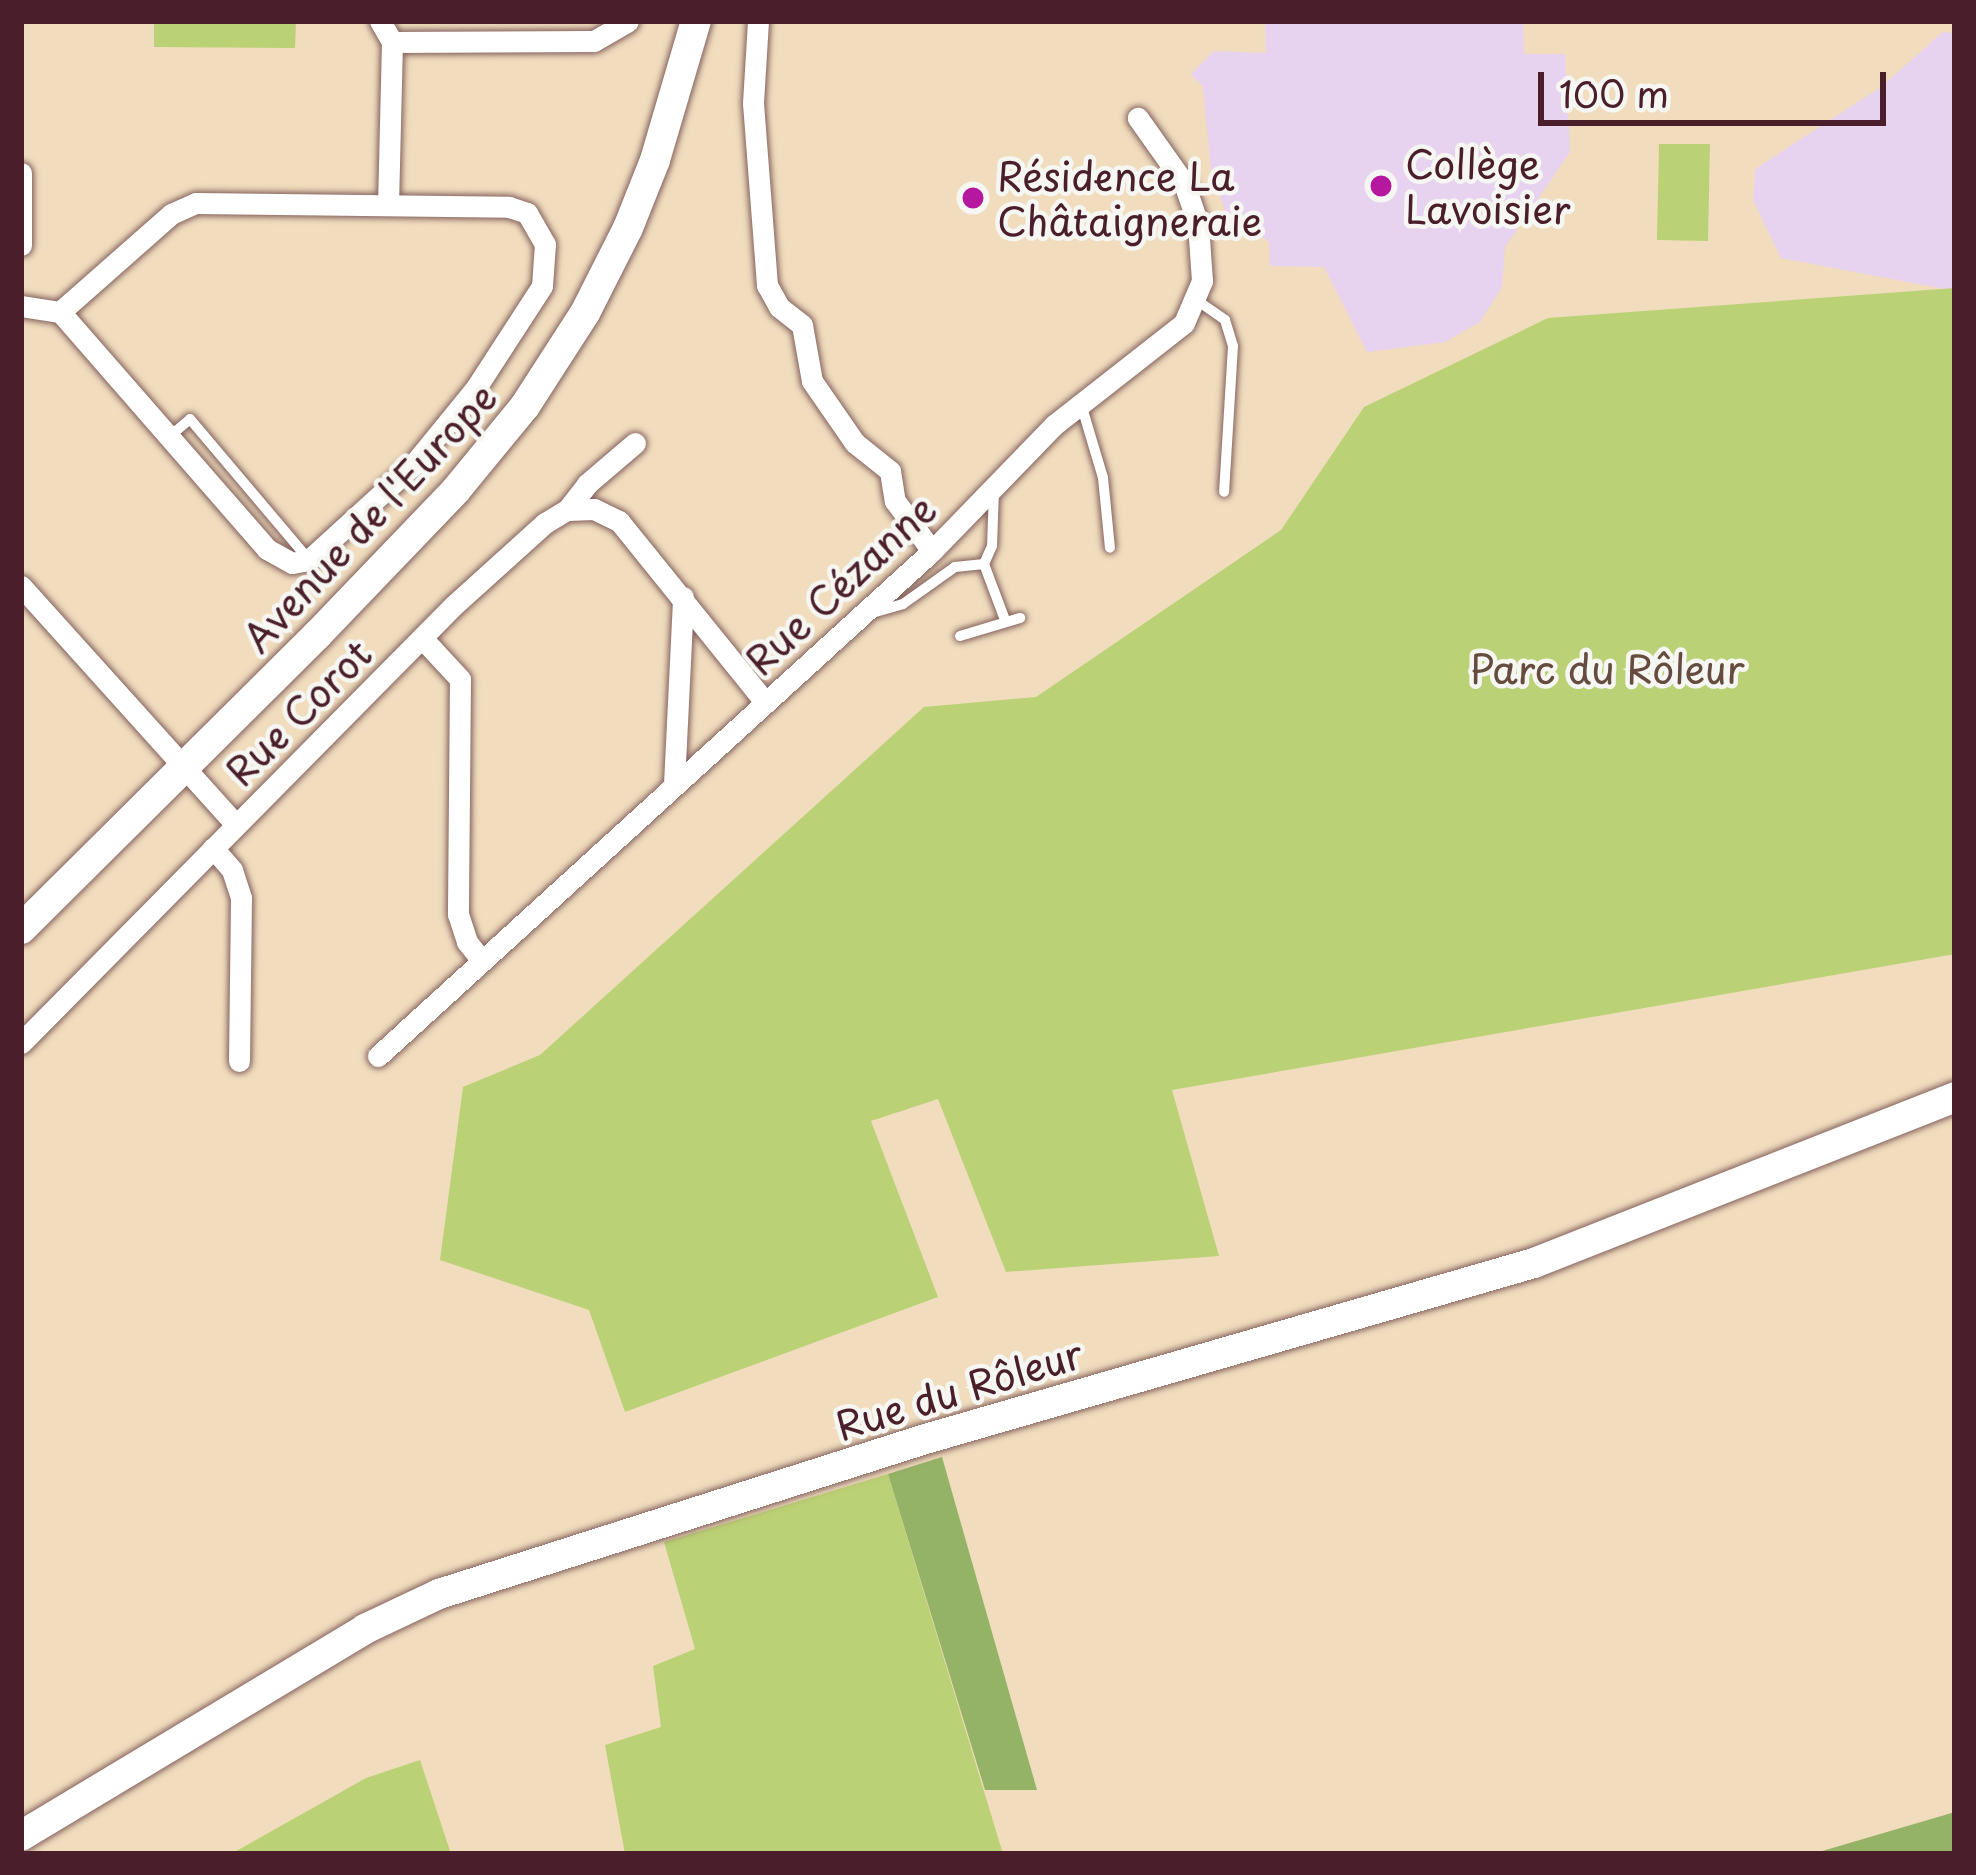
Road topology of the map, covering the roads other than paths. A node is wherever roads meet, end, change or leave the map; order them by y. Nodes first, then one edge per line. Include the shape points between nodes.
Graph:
1 (380, 21) edge
2 (628, 21) edge
3 (696, 21) edge
4 (758, 21) edge
5 (392, 42) junction
6 (1138, 118) dead end
7 (21, 173) edge
8 (388, 204) junction
9 (21, 244) edge
10 (1198, 302) junction
11 (21, 306) edge
12 (60, 312) junction
13 (1081, 404) junction
14 (635, 442) dead end
15 (994, 487) junction
16 (1225, 492) dead end
17 (567, 510) junction
18 (1110, 548) dead end
19 (932, 551) junction
20 (984, 564) junction
21 (21, 586) edge
22 (682, 597) junction
23 (863, 615) junction
24 (1020, 618) dead end
25 (1005, 620) junction
26 (960, 636) dead end
27 (422, 638) junction
28 (765, 702) junction
29 (184, 769) junction
30 (674, 784) junction
31 (236, 825) junction
32 (213, 848) junction
33 (21, 929) edge
34 (481, 959) junction
35 (21, 1043) edge
36 (378, 1056) dead end
37 (239, 1061) dead end
38 (1955, 1097) edge
39 (21, 1836) edge

1 - 5 street
2 - 5 street via 594,41
3 - 29 street, Avenue de l'Europe via 638,206 548,372 456,490
4 - 19 street via 753,103 767,285 802,325 812,381 855,442 890,471 895,501
5 - 8 street
6 - 10 street via 1195,212 1203,255
7 - 9 street
8 - 12 street via 187,206
8 - 12 street via 519,209 543,237 546,277 423,453 309,560 274,556
10 - 13 street, Rue Cézanne via 1176,334
10 - 16 lane via 1225,320 1233,346
11 - 12 street
13 - 15 street, Rue Cézanne
13 - 18 lane via 1103,478
14 - 17 street, Rue Corot
15 - 19 street, Rue Cézanne
15 - 20 lane
17 - 22 street via 613,516
17 - 27 street, Rue Corot
19 - 23 street, Rue Cézanne
20 - 23 lane via 955,567 904,604
20 - 25 lane
21 - 29 street
22 - 28 street
22 - 30 street
23 - 28 street, Rue Cézanne
24 - 25 lane
25 - 26 lane
27 - 31 street, Rue Corot
27 - 34 street via 460,679 458,914
28 - 30 street, Rue Cézanne
29 - 31 street
29 - 33 street, Avenue de l'Europe
30 - 34 street, Rue Cézanne
31 - 32 street, Rue Corot
32 - 35 street, Rue Corot
32 - 37 street via 241,898
34 - 36 street, Rue Cézanne
38 - 39 street, Rue du Rôleur via 1534,1263 922,1440 439,1594 365,1629

